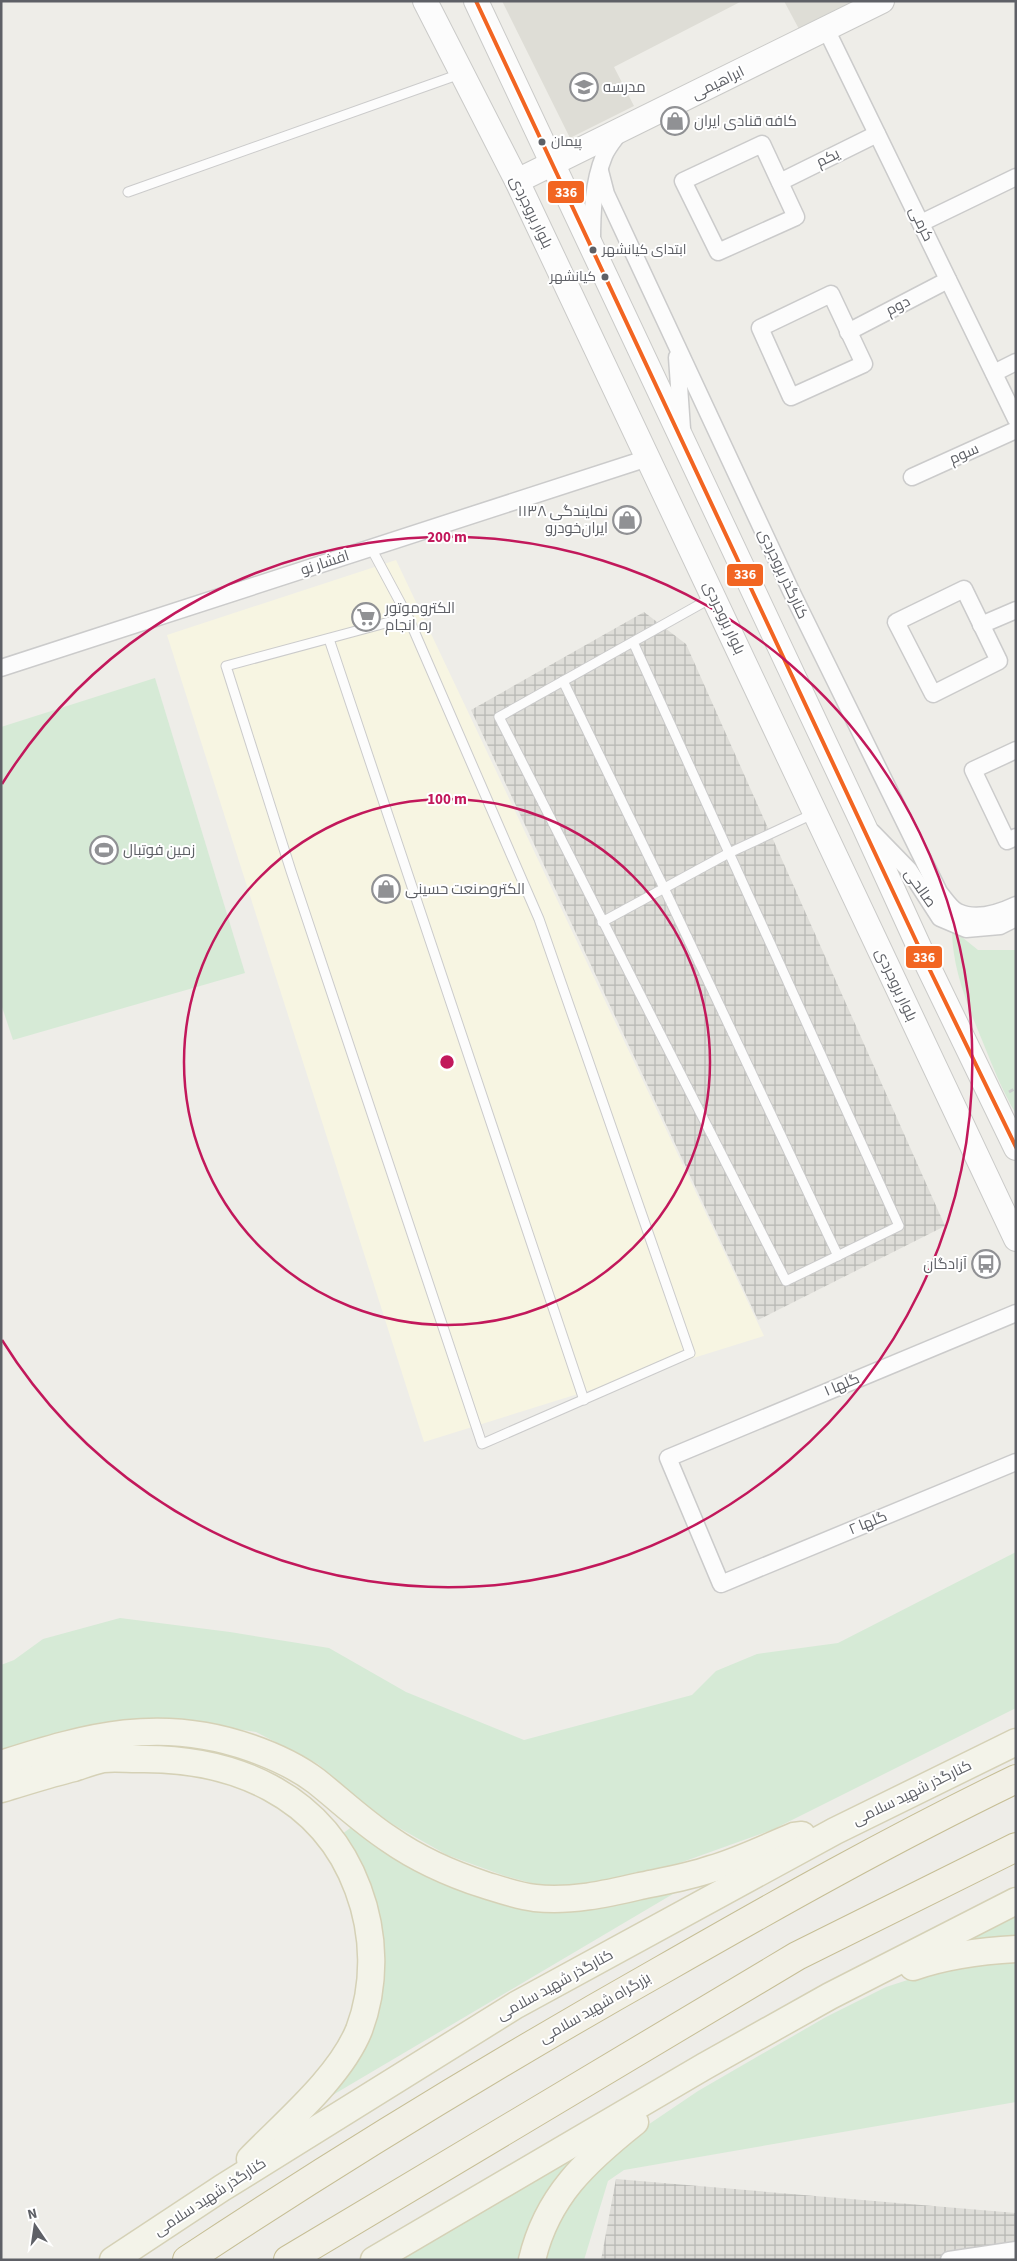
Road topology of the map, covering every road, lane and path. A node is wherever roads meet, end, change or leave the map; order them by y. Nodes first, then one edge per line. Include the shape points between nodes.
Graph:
1 (425, 1) edge
2 (476, 1) edge
3 (882, 1) edge
4 (826, 29) junction
5 (460, 74) junction
6 (621, 131) junction
7 (877, 134) junction
8 (554, 164) junction
9 (600, 171) junction
10 (1016, 177) edge
11 (517, 181) junction
12 (780, 182) junction
13 (128, 192) dead end
14 (921, 223) junction
15 (592, 244) junction
16 (948, 280) junction
17 (848, 332) junction
18 (677, 346) junction
19 (1016, 362) edge
20 (994, 373) junction
21 (1016, 419) edge
22 (1016, 430) edge
23 (682, 437) junction
24 (648, 458) junction
25 (912, 477) dead end
26 (371, 548) junction
27 (714, 596) junction
28 (1016, 610) edge
29 (408, 617) junction
30 (981, 625) junction
31 (329, 639) junction
32 (633, 642) junction
33 (1, 668) edge
34 (563, 681) junction
35 (1016, 750) edge
36 (815, 813) junction
37 (863, 824) junction
38 (1016, 837) edge
39 (729, 853) junction
40 (664, 888) junction
41 (1016, 905) edge
42 (1016, 918) edge
43 (602, 922) junction
44 (998, 1108) junction
45 (1016, 1127) edge
46 (1016, 1148) edge
47 (1016, 1239) edge
48 (838, 1256) junction
49 (1016, 1313) edge
50 (584, 1400) junction
51 (1016, 1462) edge
52 (721, 1584) joint
53 (1016, 1742) edge
54 (1, 1764) edge
55 (1016, 1779) edge
56 (1, 1789) edge
57 (835, 1830) junction
58 (1016, 1846) edge
59 (1016, 1901) edge
60 (1016, 1949) edge
61 (830, 1996) junction
62 (705, 2066) junction
63 (222, 2188) junction
64 (1016, 2250) edge
65 (112, 2260) edge
66 (187, 2260) edge
67 (288, 2260) edge
68 (374, 2260) edge
69 (532, 2260) edge
70 (949, 2260) edge

1 - 5 main road, بلوار بروجردی
2 - 8 main road
3 - 4 main road, ابراهیمی
4 - 6 main road, ابراهیمی
4 - 7 street, کرمی
5 - 11 main road, بلوار بروجردی
5 - 13 lane
6 - 8 main road, ابراهیمی
6 - 9 street via 604,154
7 - 12 street, یکم
7 - 14 street, کرمی
8 - 11 main road, ابراهیمی
8 - 15 main road
9 - 15 street via 592,211
9 - 18 street, کنارگذر بروجردی via 606,194
10 - 14 street
11 - 24 main road, بلوار بروجردی
12 - 12 street via 762,144 683,181 718,252 796,217
14 - 16 street, کرمی
15 - 23 main road
16 - 17 street, دوم
16 - 20 street, کرمی
17 - 17 street via 831,294 760,328 792,397 864,364
18 - 23 street
18 - 41 street, کنارگذر بروجردی via 791,592 939,892 957,912 978,916
19 - 20 street
20 - 21 street, کرمی
22 - 25 street, سوم
23 - 37 main road
24 - 26 street, افشار نو
24 - 27 main road, بلوار بروجردی
26 - 29 lane
26 - 33 street, افشار نو
27 - 32 lane
27 - 36 main road, بلوار بروجردی
28 - 30 street
29 - 31 lane
29 - 50 lane via 539,919 690,1353
30 - 30 street via 964,589 896,622 933,694 999,661
31 - 50 lane
31 - 50 lane via 226,666 482,1444
32 - 34 lane
32 - 39 lane
34 - 40 lane
34 - 43 lane via 499,717
35 - 38 street via 973,770 1007,841
36 - 39 lane
36 - 47 main road, بلوار بروجردی
37 - 42 street, صالحی via 909,870 940,918 966,929 1000,926
37 - 44 main road
39 - 40 lane
39 - 48 lane via 898,1226
40 - 43 lane
40 - 48 lane
43 - 48 lane via 786,1281
44 - 45 main road
44 - 46 main road
49 - 52 street, گلها ۱ via 668,1458
51 - 52 street, گلها ۲
53 - 57 main road, کنارگذر شهید سلامی
54 - 57 main road via 84,1740 134,1732 167,1730 232,1741 276,1757 314,1779 388,1839 416,1856 453,1874 534,1898 606,1894 711,1869 794,1836
55 - 66 highway, بزرگراه شهید سلامی via 769,1908 553,2031
56 - 63 main road via 102,1760 165,1758 223,1768 266,1786 306,1812 328,1835 348,1864 362,1898 371,1940 370,1984 359,2029 336,2070
57 - 63 main road, کنارگذر شهید سلامی via 516,2005
58 - 67 highway via 797,1956
59 - 61 main road
60 - 61 main road via 981,1950 939,1958
61 - 62 main road
62 - 68 main road
62 - 69 main road via 590,2159 570,2180 550,2210
63 - 65 main road, کنارگذر شهید سلامی
64 - 70 street

